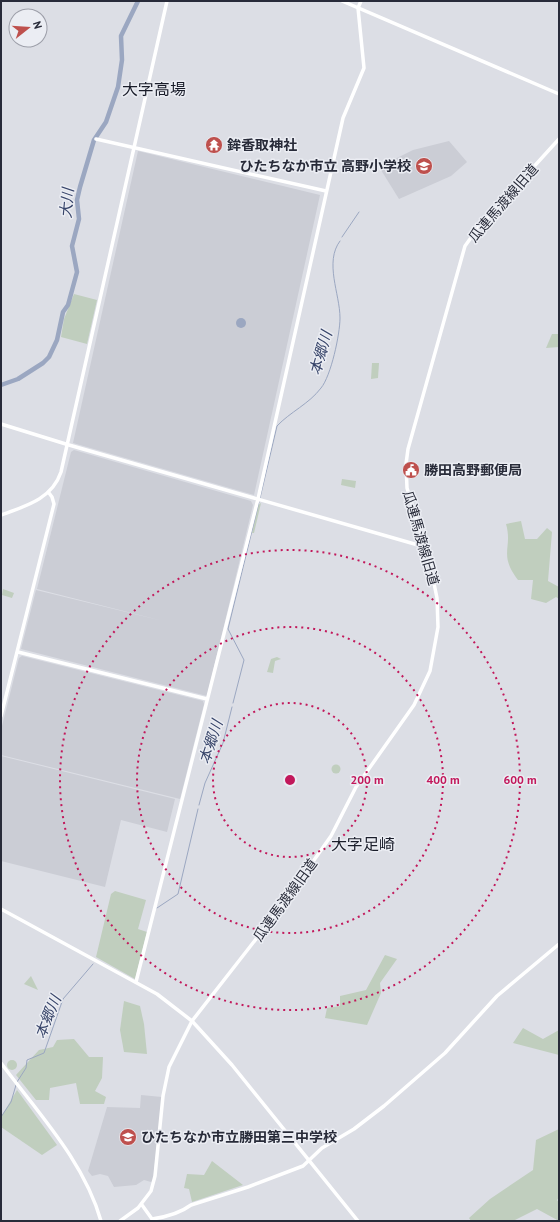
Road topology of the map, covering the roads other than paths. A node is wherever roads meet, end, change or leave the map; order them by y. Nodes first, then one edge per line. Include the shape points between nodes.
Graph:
1 (167, 1) edge
2 (342, 1) edge
3 (360, 1) edge
4 (358, 8) junction
5 (559, 94) edge
6 (96, 139) dead end
7 (559, 139) edge
8 (135, 148) junction
9 (326, 192) junction
10 (1, 424) edge
11 (69, 445) junction
12 (49, 493) junction
13 (258, 499) junction
14 (1, 515) edge
15 (425, 547) junction
16 (18, 652) junction
17 (207, 699) junction
18 (1, 716) edge
19 (1, 910) edge
20 (559, 944) edge
21 (136, 982) junction
22 (192, 1021) junction
23 (1, 1063) edge
24 (308, 1159) junction
25 (142, 1205) junction
26 (101, 1221) edge
27 (120, 1221) edge
28 (358, 1221) edge

1 - 8 street
2 - 4 street
3 - 4 street
4 - 5 street
4 - 9 street via 364,68 343,118
6 - 8 street
7 - 15 street, 瓜連馬渡線旧道 via 478,228 461,256 406,464 407,488
8 - 9 street
8 - 11 street
9 - 13 street
10 - 11 street
11 - 12 street via 60,477
11 - 13 street
12 - 14 street via 33,503
12 - 16 street via 54,504
13 - 15 street
13 - 17 street
15 - 22 street, 瓜連馬渡線旧道 via 436,584 438,613 433,659 422,690 395,734 358,783 319,854
16 - 17 street
16 - 18 street
17 - 21 street
19 - 21 street
20 - 24 street via 497,996 451,1047 384,1106
21 - 22 street via 166,999
22 - 24 street via 232,1065
22 - 25 street, 瓜連馬渡線旧道 via 169,1067 154,1184
23 - 26 street via 74,1160 94,1197
24 - 25 street via 300,1168 190,1205 183,1211 166,1217 152,1219
24 - 28 street
25 - 27 street, 瓜連馬渡線旧道

